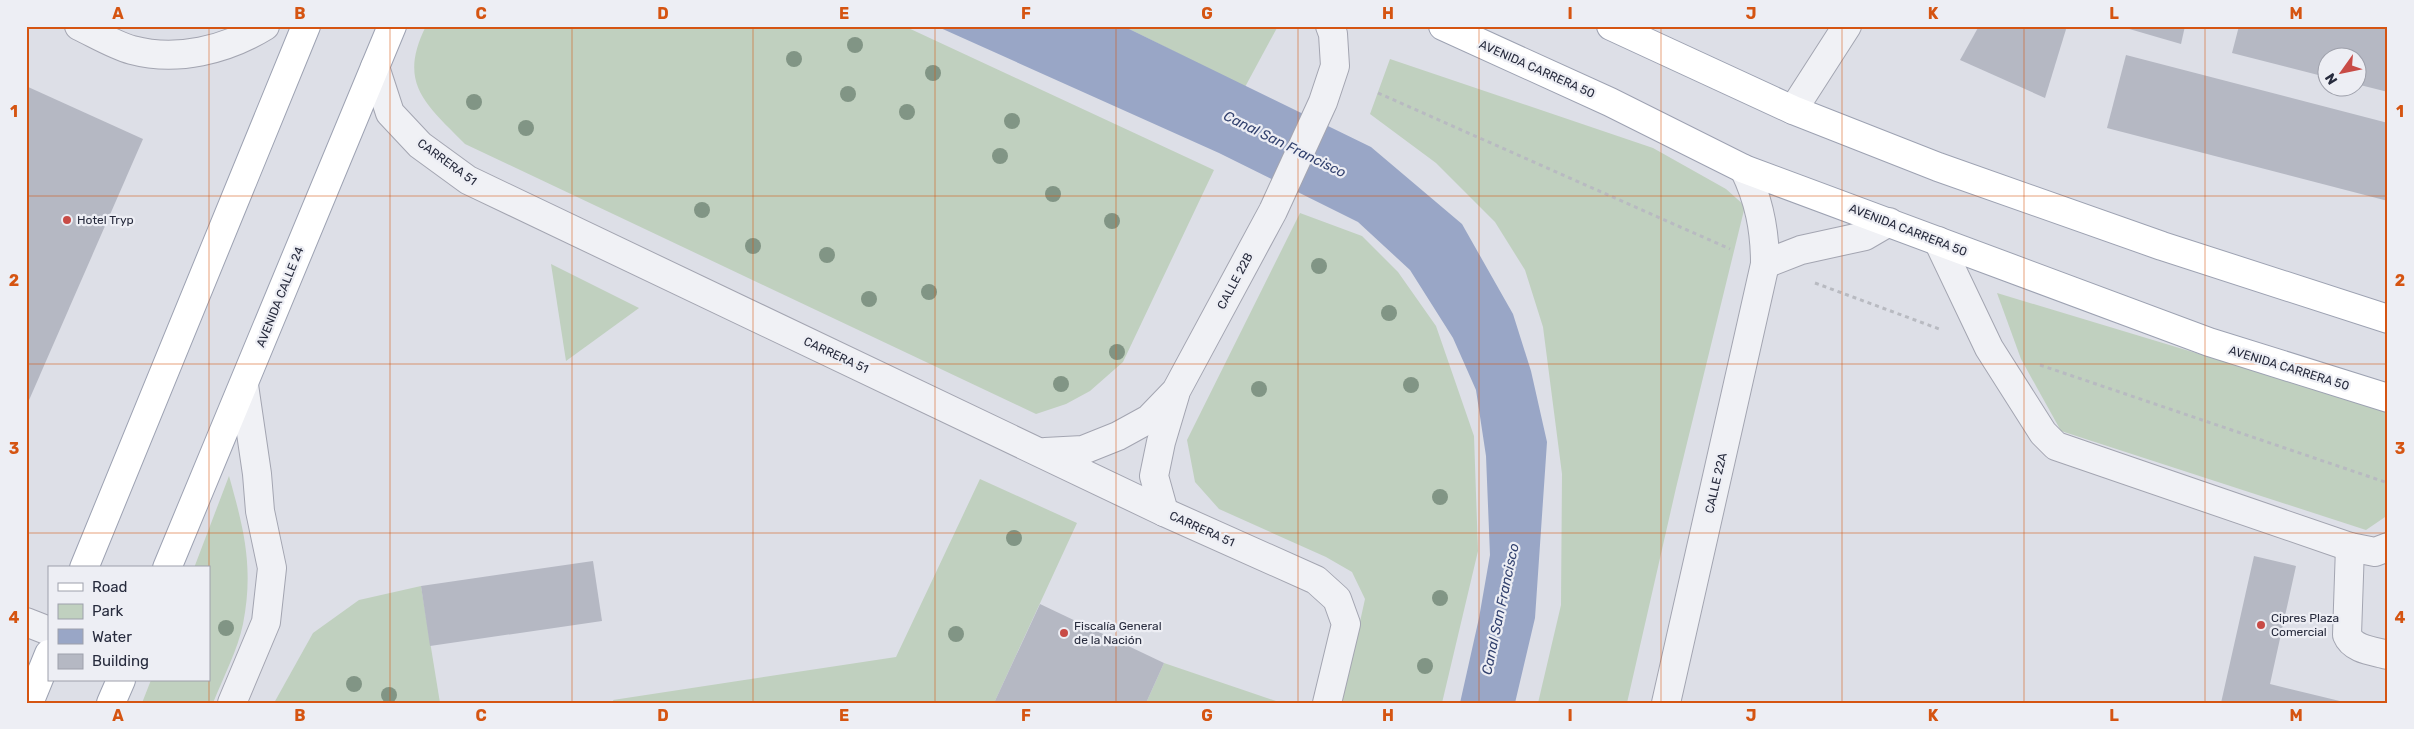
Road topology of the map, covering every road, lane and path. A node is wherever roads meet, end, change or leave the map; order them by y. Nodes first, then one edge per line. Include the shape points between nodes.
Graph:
1 (79, 26) edge
2 (265, 26) edge
3 (306, 26) edge
4 (392, 26) edge
5 (1330, 26) edge
6 (1443, 26) edge
7 (1611, 26) edge
8 (1847, 26) edge
9 (375, 67) junction
10 (1378, 93) dead end
11 (1793, 110) junction
12 (1744, 168) junction
13 (1889, 222) junction
14 (1938, 241) junction
15 (1765, 264) junction
16 (2388, 319) edge
17 (1989, 348) junction
18 (244, 385) junction
19 (1176, 392) junction
20 (2388, 398) edge
21 (1042, 452) junction
22 (2388, 483) edge
23 (1164, 512) junction
24 (2350, 547) junction
25 (2388, 547) edge
26 (85, 566) edge
27 (169, 566) edge
28 (26, 622) edge
29 (48, 631) edge
30 (2388, 655) edge
31 (48, 656) edge
32 (119, 682) edge
33 (29, 703) edge
34 (111, 703) edge
35 (232, 703) edge
36 (1327, 703) edge
37 (1666, 703) edge

1 - 2 street via 131,50 159,55 192,54 245,38
3 - 26 main road
4 - 9 main road, AVENIDA CALLE 24
5 - 19 street, CALLE 22B via 1335,66 1323,102 1273,210
6 - 12 main road, AVENIDA CARRERA 50 via 1610,102
7 - 11 main road
8 - 11 street
9 - 18 main road, AVENIDA CALLE 24
9 - 21 street, CARRERA 51 via 390,113 420,145 468,180
10 - 15 path
11 - 16 main road via 1938,167 2134,236
12 - 13 main road, AVENIDA CARRERA 50
12 - 15 street, CALLE 22A via 1762,215
13 - 14 main road, AVENIDA CARRERA 50
13 - 15 street via 1864,236 1810,247
14 - 17 street
14 - 20 main road, AVENIDA CARRERA 50 via 2208,342
15 - 17 path
15 - 37 street, CALLE 22A
17 - 22 path
17 - 24 street via 2042,433 2056,446
18 - 27 main road, AVENIDA CALLE 24
18 - 35 street via 260,511 272,568 266,622
19 - 21 street, CALLE 22B via 1149,419 1118,436 1083,450
19 - 23 street via 1154,476
21 - 23 street, CARRERA 51
23 - 36 street, CARRERA 51 via 1316,580 1337,599 1346,624
24 - 25 street via 2375,552
24 - 30 street via 2347,635 2357,647
28 - 29 street
31 - 33 main road
32 - 34 main road

